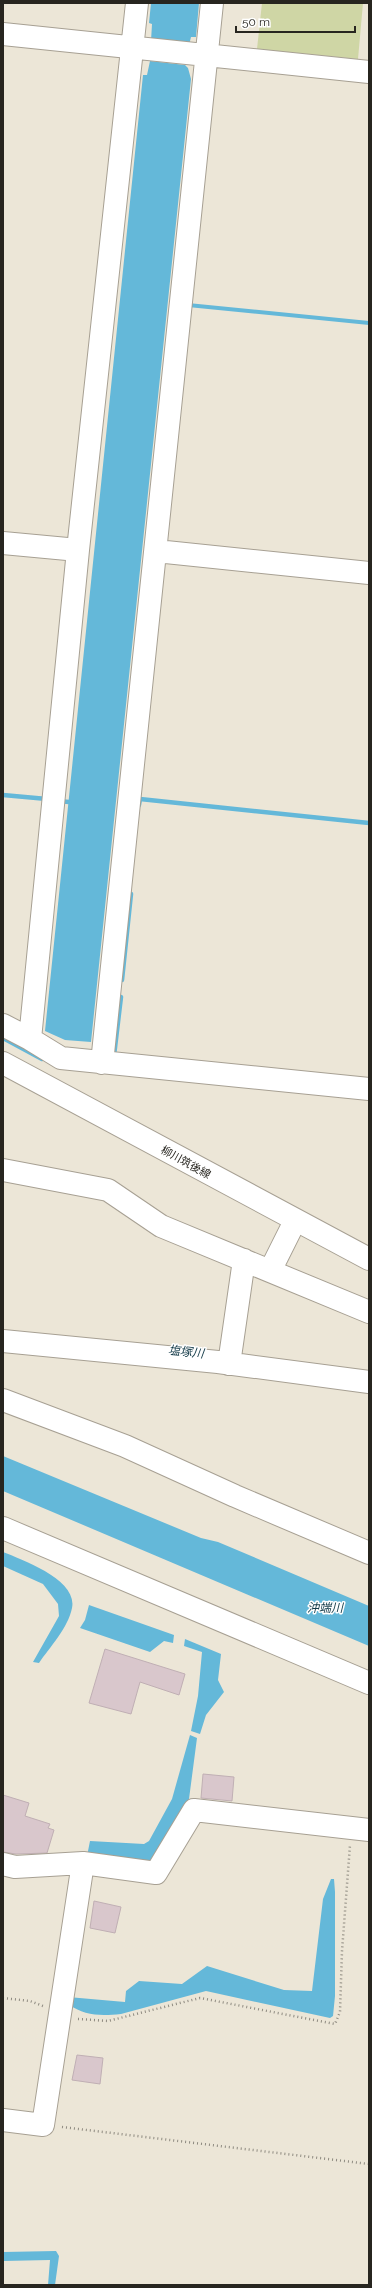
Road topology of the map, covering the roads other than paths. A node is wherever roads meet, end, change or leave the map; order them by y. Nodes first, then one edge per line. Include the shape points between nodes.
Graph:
1 (137, 3) edge
2 (212, 3) edge
3 (3, 34) edge
4 (138, 48) junction
5 (199, 55) junction
6 (369, 72) edge
7 (3, 543) edge
8 (78, 550) junction
9 (156, 551) junction
10 (369, 572) edge
11 (3, 1025) edge
12 (30, 1038) junction
13 (3, 1063) edge
14 (102, 1063) junction
15 (369, 1089) edge
16 (3, 1170) edge
17 (296, 1221) junction
18 (244, 1260) junction
19 (369, 1260) edge
20 (270, 1271) junction
21 (369, 1312) edge
22 (3, 1341) edge
23 (230, 1364) junction
24 (369, 1382) edge
25 (3, 1400) edge
26 (3, 1528) edge
27 (369, 1552) edge
28 (369, 1682) edge
29 (360, 1829) edge
30 (83, 1863) junction
31 (3, 1864) edge
32 (3, 2120) edge

1 - 4 street
2 - 5 street
3 - 4 street
4 - 5 street
4 - 8 street
5 - 6 street
5 - 9 street
7 - 8 street
8 - 12 street
9 - 10 street
9 - 14 street
11 - 12 street
12 - 14 street via 61,1058
13 - 17 street, 柳川筑後線
14 - 15 street
16 - 18 street via 108,1190 161,1226
17 - 19 street, 柳川筑後線
17 - 20 street
18 - 20 street
18 - 23 street
20 - 21 street
22 - 23 street
23 - 24 street
25 - 27 street via 125,1446 235,1496
26 - 28 street
29 - 30 street via 194,1810 156,1873
30 - 31 street via 15,1867
30 - 32 street via 43,2125

